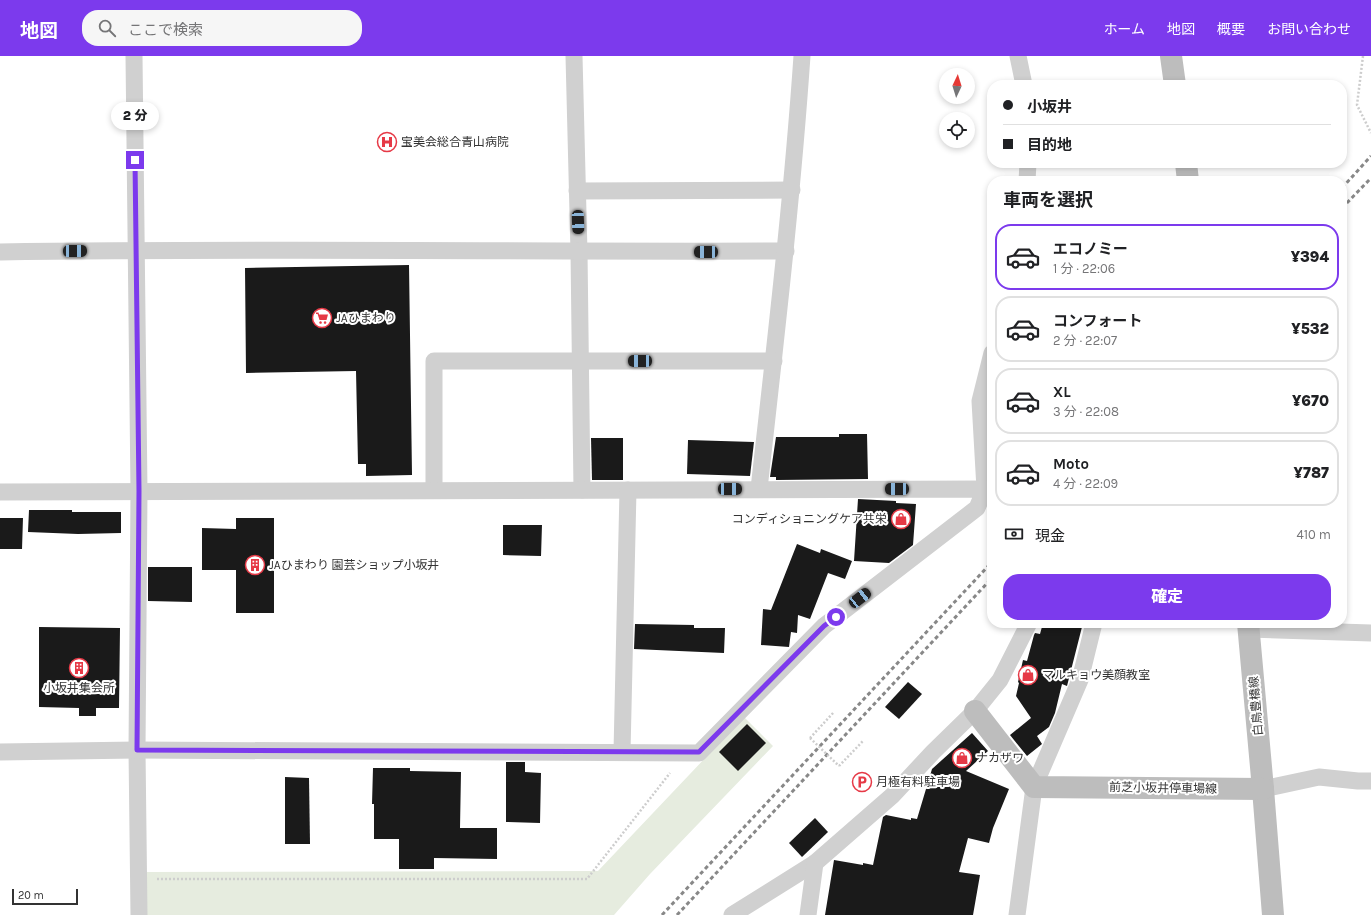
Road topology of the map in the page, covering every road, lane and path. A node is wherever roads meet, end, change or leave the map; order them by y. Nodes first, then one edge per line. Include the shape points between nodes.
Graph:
1 (134, 56) edge
2 (574, 56) edge
3 (802, 56) edge
4 (1018, 56) edge
5 (1171, 56) edge
6 (1363, 56) edge
7 (1023, 80) edge
8 (1174, 80) edge
9 (1371, 133) edge
10 (792, 190) junction
11 (577, 191) junction
12 (136, 250) junction
13 (786, 251) junction
14 (0, 252) edge
15 (579, 252) junction
16 (580, 361) junction
17 (774, 361) junction
18 (987, 373) edge
19 (987, 469) edge
20 (759, 489) junction
21 (987, 489) edge
22 (434, 490) junction
23 (582, 490) junction
24 (628, 490) junction
25 (139, 491) junction
26 (0, 492) edge
27 (987, 492) edge
28 (1027, 628) edge
29 (1093, 628) edge
30 (1249, 628) edge
31 (1284, 628) edge
32 (1371, 633) edge
33 (975, 711) junction
34 (834, 712) dead end
35 (863, 741) dead end
36 (137, 750) junction
37 (0, 752) edge
38 (622, 752) junction
39 (686, 753) junction
40 (1371, 781) edge
41 (1034, 787) junction
42 (1264, 789) junction
43 (815, 863) junction
44 (138, 879) junction
45 (139, 915) edge
46 (732, 915) edge
47 (808, 915) edge
48 (1017, 915) edge
49 (1273, 915) edge

1 - 12 street
2 - 11 street
3 - 10 street
4 - 7 street
5 - 8 main road
6 - 9 path via 1357,104
10 - 11 street
10 - 13 street
11 - 15 street
12 - 14 street
12 - 15 street
12 - 25 street
13 - 15 street
13 - 17 street
15 - 16 street
16 - 17 street
16 - 22 street via 434,361
16 - 23 street
17 - 20 street
18 - 19 street via 980,401
20 - 21 street
20 - 24 street
22 - 23 street
22 - 25 street
23 - 24 street
24 - 38 street
25 - 26 street
25 - 36 street
27 - 39 street via 977,508 824,626 699,752
28 - 33 street via 1000,680
29 - 41 street via 1080,680
30 - 42 main road, 白鳥豊橋線
31 - 32 street
33 - 41 main road
33 - 43 street via 894,795
34 - 35 path, bridge via 810,738 839,766
36 - 37 street
36 - 38 street
36 - 44 street
38 - 39 street
39 - 44 path via 587,879
40 - 42 street via 1319,777
41 - 42 main road, 前芝小坂井停車場線
41 - 48 street
42 - 49 main road
43 - 46 street
43 - 47 street
44 - 45 street

